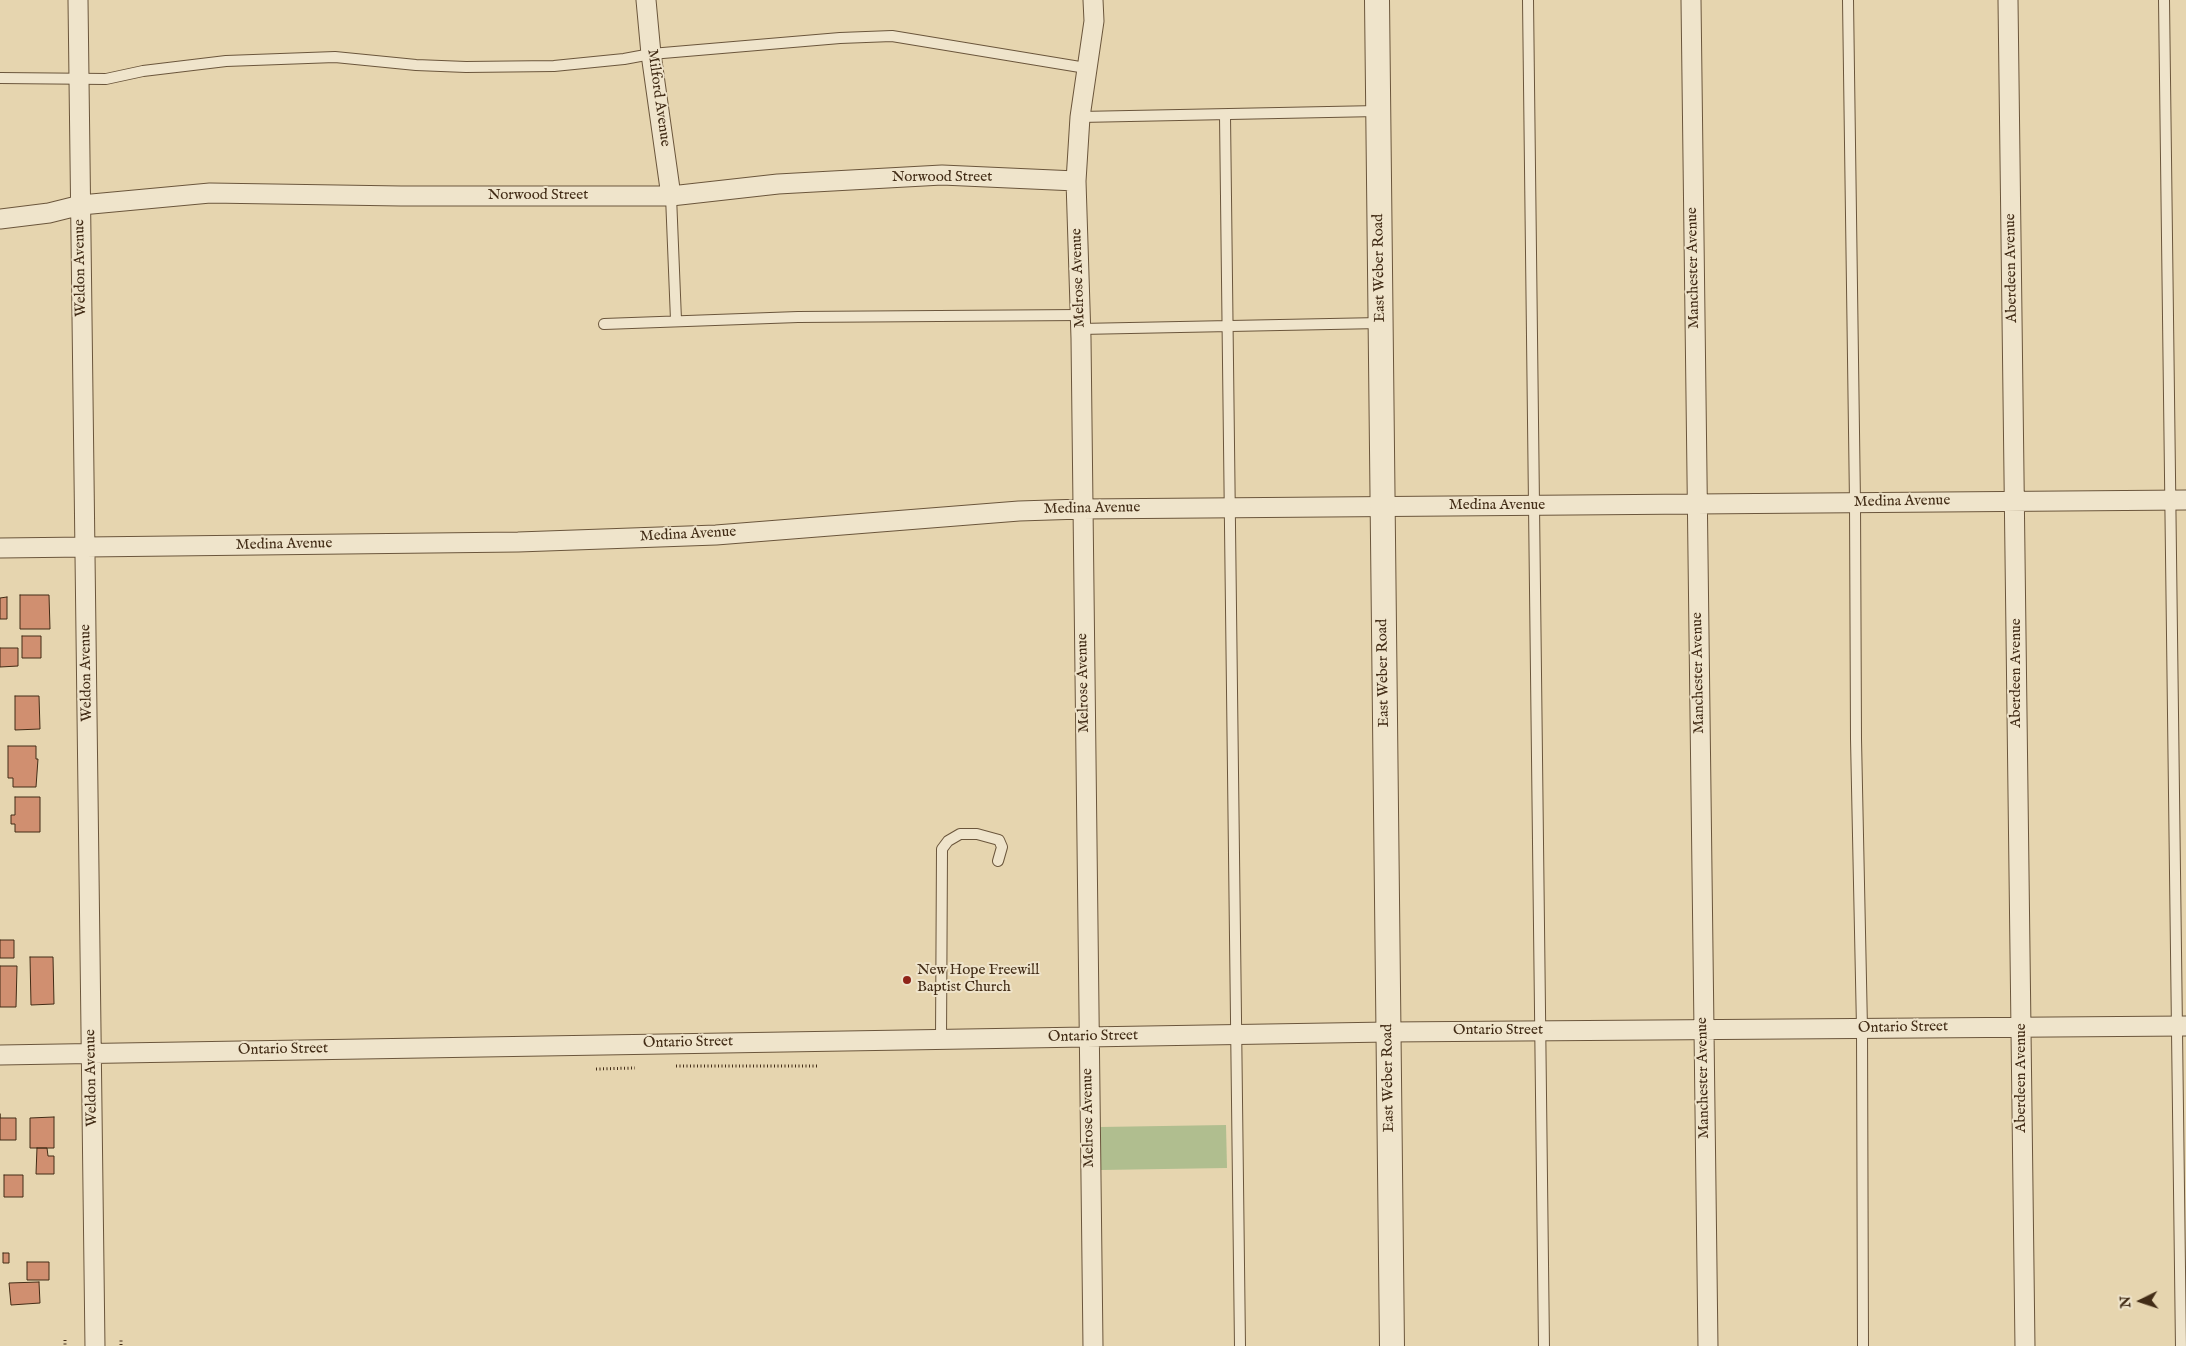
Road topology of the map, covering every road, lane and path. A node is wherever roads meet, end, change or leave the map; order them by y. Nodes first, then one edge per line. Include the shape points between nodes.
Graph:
1 (78, 0) edge
2 (646, 0) edge
3 (1093, 0) edge
4 (1107, 0) edge
5 (1377, 0) edge
6 (1528, 0) edge
7 (1691, 0) edge
8 (1848, 0) edge
9 (2008, 0) edge
10 (2164, 0) edge
11 (1094, 21) junction
12 (651, 54) junction
13 (1086, 68) junction
14 (0, 78) edge
15 (79, 79) junction
16 (1378, 111) junction
17 (1225, 116) junction
18 (1080, 117) junction
19 (1076, 181) junction
20 (671, 196) junction
21 (80, 205) junction
22 (0, 219) edge
23 (676, 320) junction
24 (1080, 322) junction
25 (1380, 322) junction
26 (604, 324) dead end
27 (1228, 326) junction
28 (2015, 500) junction
29 (2178, 500) edge
30 (1856, 502) junction
31 (1696, 503) junction
32 (1382, 506) junction
33 (1534, 506) junction
34 (1230, 507) junction
35 (1082, 509) junction
36 (85, 547) junction
37 (0, 548) edge
38 (998, 861) dead end
39 (2181, 1026) edge
40 (2022, 1027) junction
41 (1862, 1028) junction
42 (1703, 1029) junction
43 (1540, 1031) junction
44 (1388, 1032) junction
45 (1236, 1034) junction
46 (1088, 1037) junction
47 (941, 1039) junction
48 (92, 1053) junction
49 (0, 1054) edge
50 (676, 1066) dead end
51 (818, 1066) dead end
52 (596, 1068) dead end
53 (635, 1068) dead end
54 (122, 1339) dead end
55 (64, 1340) dead end
56 (121, 1345) edge
57 (65, 1346) edge
58 (95, 1346) edge
59 (1093, 1346) edge
60 (1240, 1346) edge
61 (1392, 1346) edge
62 (1544, 1346) edge
63 (1708, 1346) edge
64 (1863, 1346) edge
65 (2026, 1346) edge
66 (2180, 1346) edge

1 - 15 street, Weldon Avenue
2 - 12 street, Milford Avenue
3 - 11 street, Melrose Avenue
4 - 11 street, Melrose Avenue
5 - 16 street, East Weber Road
6 - 33 lane
7 - 31 street, Manchester Avenue
8 - 30 lane
9 - 28 street, Aberdeen Avenue
10 - 29 lane
11 - 13 street, Melrose Avenue
12 - 13 lane via 892,36
12 - 15 lane via 554,66 504,68 416,65 335,57 226,61 106,79
12 - 20 street, Milford Avenue
13 - 18 street, Melrose Avenue
14 - 15 lane
15 - 21 street, Weldon Avenue
16 - 17 lane
16 - 25 street, East Weber Road
17 - 18 lane
17 - 27 lane
18 - 19 street, Melrose Avenue
19 - 20 street, Norwood Street via 942,175 778,184
19 - 24 street, Melrose Avenue
20 - 21 street, Norwood Street via 210,193
20 - 23 lane
21 - 22 street, Norwood Street
21 - 36 street, Weldon Avenue
23 - 24 lane
23 - 26 lane
24 - 27 lane
24 - 35 street, Melrose Avenue
25 - 27 lane
25 - 32 street, East Weber Road
27 - 34 lane
28 - 29 street, Medina Avenue
28 - 30 street, Medina Avenue
28 - 40 street, Aberdeen Avenue
29 - 39 lane
30 - 31 street, Medina Avenue
30 - 41 lane via 1856,730
31 - 33 street, Medina Avenue
31 - 42 street, Manchester Avenue
32 - 33 street, Medina Avenue
32 - 34 street, Medina Avenue
32 - 44 street, East Weber Road
33 - 43 lane
34 - 35 street, Medina Avenue
34 - 45 lane
35 - 36 street, Medina Avenue via 716,535 518,542
35 - 46 street, Melrose Avenue
36 - 37 street, Medina Avenue
36 - 48 street, Weldon Avenue
38 - 47 lane via 1002,847 999,840 977,834 960,834 942,849
39 - 40 street, Ontario Street
39 - 66 lane
40 - 41 street, Ontario Street
40 - 65 street, Aberdeen Avenue
41 - 42 street, Ontario Street
41 - 64 lane
42 - 43 street, Ontario Street
42 - 63 street, Manchester Avenue
43 - 44 street, Ontario Street
43 - 62 lane
44 - 45 street, Ontario Street
44 - 61 street, East Weber Road
45 - 46 street, Ontario Street
45 - 60 lane
46 - 47 street, Ontario Street
46 - 59 street, Melrose Avenue
47 - 48 street, Ontario Street
48 - 49 street, Ontario Street
48 - 58 street, Weldon Avenue
50 - 51 path
52 - 53 path
54 - 56 path
55 - 57 path

